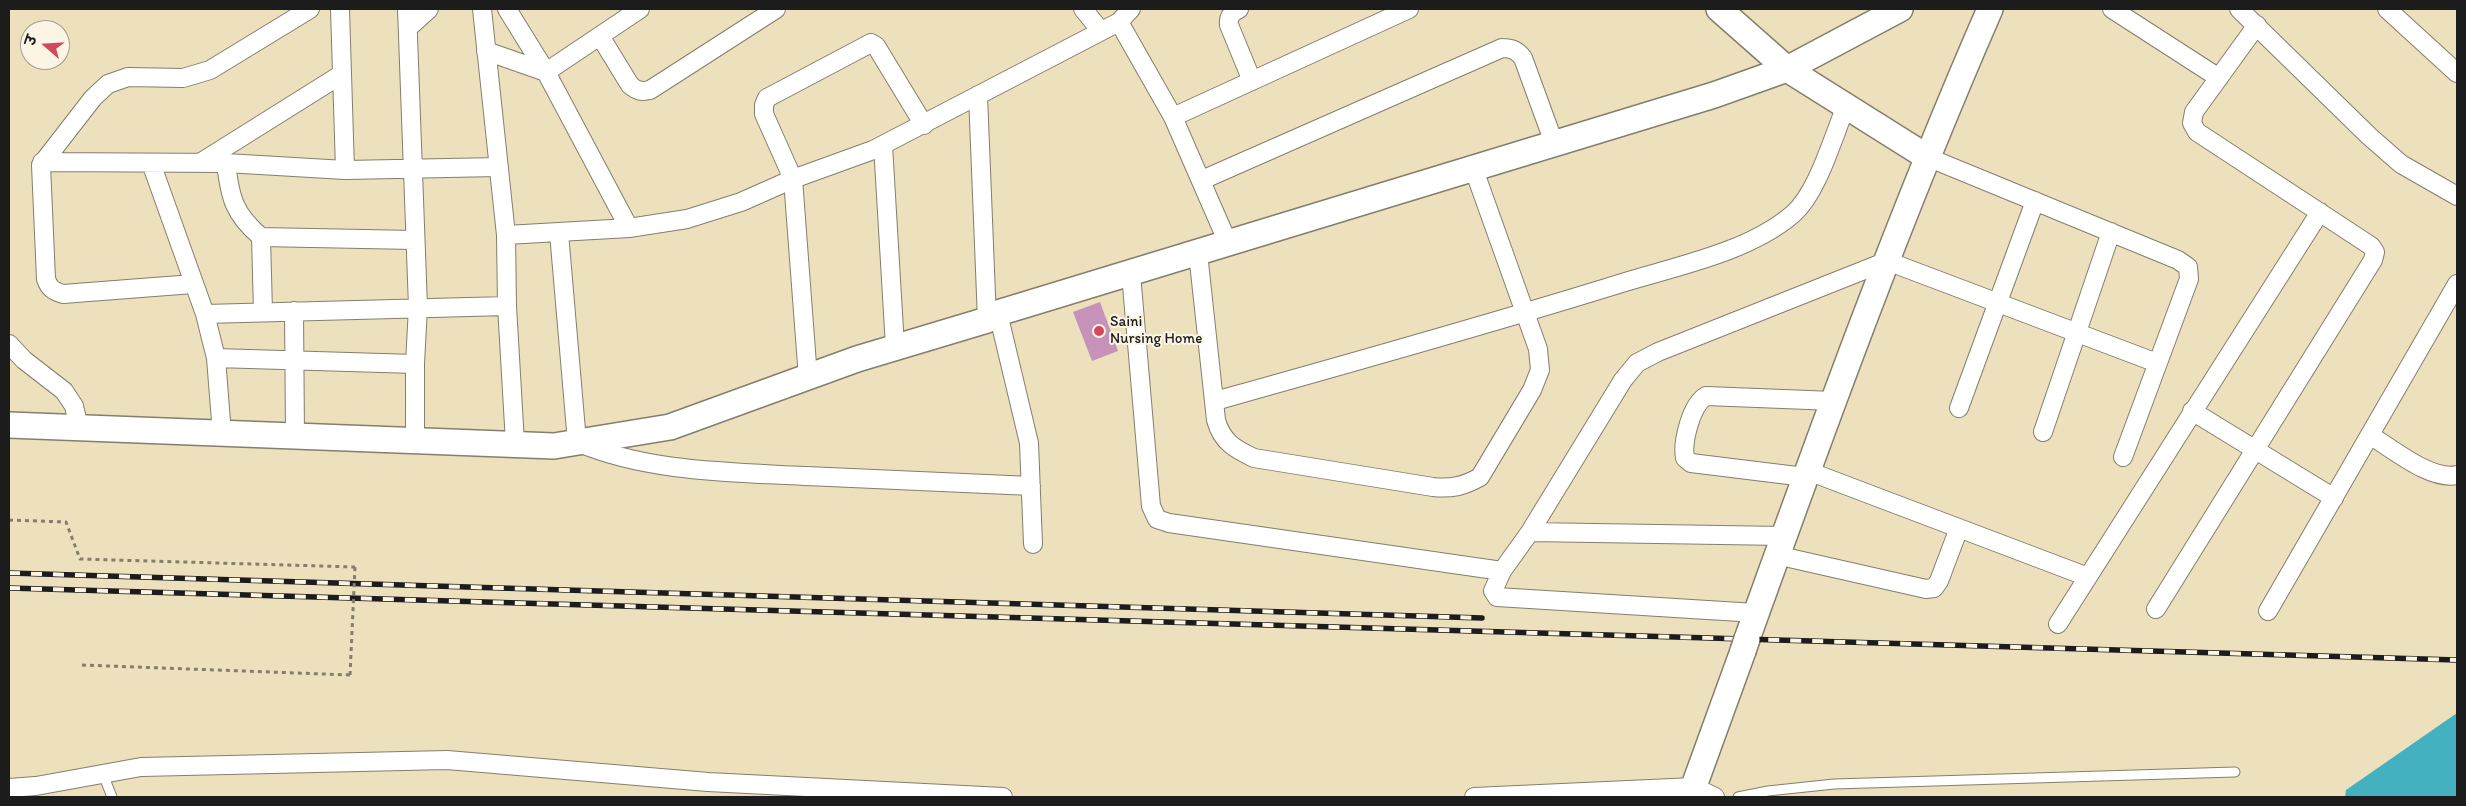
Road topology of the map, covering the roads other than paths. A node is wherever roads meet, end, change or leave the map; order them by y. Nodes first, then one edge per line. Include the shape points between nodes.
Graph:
1 (310, 9) edge
2 (340, 9) edge
3 (407, 9) edge
4 (429, 9) edge
5 (482, 9) edge
6 (507, 9) edge
7 (640, 9) edge
8 (776, 9) edge
9 (1084, 9) edge
10 (1131, 9) edge
11 (1239, 9) edge
12 (1409, 9) edge
13 (1720, 9) edge
14 (1900, 9) edge
15 (1990, 9) edge
16 (2112, 9) edge
17 (2239, 9) edge
18 (2387, 9) edge
19 (1119, 22) junction
20 (2257, 25) junction
21 (408, 28) junction
22 (1102, 31) junction
23 (600, 36) junction
24 (486, 51) junction
25 (1786, 69) junction
26 (546, 72) junction
27 (2457, 72) edge
28 (342, 74) junction
29 (2219, 78) junction
30 (1252, 81) junction
31 (978, 95) junction
32 (1846, 106) junction
33 (1172, 117) junction
34 (924, 126) junction
35 (1554, 142) junction
36 (883, 145) junction
37 (1927, 157) junction
38 (42, 162) junction
39 (151, 163) junction
40 (200, 163) junction
41 (226, 163) junction
42 (498, 167) junction
43 (1472, 167) junction
44 (414, 169) junction
45 (345, 170) junction
46 (793, 179) junction
47 (1202, 180) junction
48 (2457, 196) edge
49 (2035, 201) junction
50 (2320, 212) junction
51 (629, 228) junction
52 (2111, 232) junction
53 (559, 233) junction
54 (506, 234) junction
55 (260, 237) junction
56 (414, 240) junction
57 (1228, 243) junction
58 (1198, 253) junction
59 (1887, 262) junction
60 (1131, 274) junction
61 (193, 284) junction
62 (2457, 284) edge
63 (1997, 303) junction
64 (507, 306) junction
65 (418, 307) junction
66 (294, 311) junction
67 (263, 312) junction
68 (205, 314) junction
69 (1524, 314) junction
70 (992, 317) junction
71 (2077, 332) junction
72 (9, 344) edge
73 (895, 347) junction
74 (216, 358) junction
75 (295, 360) junction
76 (2157, 362) junction
77 (415, 364) junction
78 (808, 378) junction
79 (1215, 401) junction
80 (1834, 401) junction
81 (1959, 408) dead end
82 (2192, 412) junction
83 (9, 426) edge
84 (79, 428) junction
85 (2043, 432) dead end
86 (222, 434) junction
87 (2371, 436) junction
88 (295, 437) junction
89 (415, 442) junction
90 (577, 442) junction
91 (515, 443) junction
92 (2255, 450) junction
93 (2123, 457) dead end
94 (1806, 474) junction
95 (2457, 475) edge
96 (1031, 486) junction
97 (2334, 498) junction
98 (1959, 528) junction
99 (1530, 532) junction
100 (1033, 544) dead end
101 (1780, 546) junction
102 (1502, 570) junction
103 (2088, 577) junction
104 (2156, 609) dead end
105 (2268, 611) dead end
106 (1756, 614) junction
107 (2058, 624) dead end
108 (2235, 772) dead end
109 (103, 774) junction
110 (9, 788) edge
111 (705, 790) edge
112 (1700, 794) edge
113 (112, 797) edge
114 (1003, 797) edge
115 (1474, 797) edge
116 (1738, 797) edge

1 - 38 street via 210,70 183,78 128,77 108,84
2 - 28 street
3 - 21 street
4 - 21 street
5 - 24 street
6 - 26 street
7 - 23 street
8 - 23 street via 643,92 630,85
9 - 22 street
10 - 19 street
11 - 30 street via 1228,18 1229,26
12 - 30 street
13 - 25 street
14 - 25 street
15 - 37 street
16 - 29 street
17 - 20 street
18 - 27 street
19 - 22 street
19 - 33 street
20 - 29 street
20 - 48 street via 2401,164
21 - 44 street
22 - 31 street
23 - 26 street
24 - 26 street
24 - 42 street
25 - 32 street
25 - 35 street via 1714,95
26 - 51 street
28 - 40 street
28 - 45 street
29 - 50 street via 2194,112 2192,124 2197,132
30 - 33 street
31 - 34 street
31 - 70 street
32 - 37 street
32 - 69 street via 1816,182 1794,213 1764,235 1724,251
33 - 47 street
34 - 36 street
34 - 46 street via 876,46 866,44 768,98 764,105 764,114
35 - 43 street
35 - 47 street via 1523,58 1510,48 1502,48
36 - 46 street
36 - 73 street
37 - 49 street
37 - 59 street
38 - 39 street
38 - 61 street via 46,279 49,287 63,294
39 - 40 street
39 - 61 street
40 - 41 street
41 - 45 street
41 - 55 street via 235,210
42 - 44 street
42 - 54 street
43 - 57 street
43 - 69 street
44 - 45 street
44 - 56 street
46 - 51 street via 741,202 687,219
46 - 78 street
47 - 57 street
49 - 52 street
49 - 63 street
50 - 82 street
50 - 92 street via 2371,246 2375,252 2373,260
51 - 53 street
52 - 71 street
52 - 76 street via 2188,267 2190,279
53 - 54 street
53 - 90 street
54 - 64 street
55 - 56 street
55 - 67 street
56 - 65 street
57 - 58 street
58 - 60 street
58 - 79 street
59 - 63 street
59 - 80 street
59 - 99 street via 1637,363 1623,380
60 - 70 street
60 - 102 street via 1151,506 1157,519 1169,524
61 - 68 street
62 - 87 street
63 - 71 street
63 - 81 street
64 - 65 street
64 - 91 street
65 - 66 street
65 - 77 street
66 - 67 street
66 - 75 street
67 - 68 street
68 - 74 street
69 - 79 street
69 - 79 street via 1538,349 1540,370 1532,390 1480,477 1466,485 1433,487 1254,458 1234,449 1220,434
70 - 73 street
70 - 96 street via 1030,443
71 - 76 street
71 - 85 street
72 - 84 street via 64,391 74,406
73 - 78 street
74 - 75 street
74 - 86 street
75 - 77 street
75 - 88 street
76 - 93 street
77 - 89 street
78 - 90 street via 670,427
80 - 94 street
80 - 94 street via 1706,396 1693,410 1684,450 1685,458 1691,462
82 - 92 street
82 - 103 street
83 - 84 street
84 - 86 street
86 - 88 street
87 - 95 street via 2428,471 2448,477
87 - 97 street
88 - 89 street
89 - 91 street
90 - 91 street via 554,446
90 - 96 street via 630,459 740,473
92 - 97 street
92 - 104 street
94 - 98 street
94 - 101 street
96 - 100 street
97 - 105 street
98 - 101 street via 1934,588 1916,587
98 - 103 street
99 - 101 street
99 - 102 street
101 - 106 street
102 - 106 street via 1492,591 1497,597
103 - 107 street
106 - 112 street, bridge via 1703,760
108 - 116 lane via 1834,784
109 - 110 street
109 - 111 street via 141,767 447,760
109 - 113 lane
111 - 114 street
112 - 115 street

